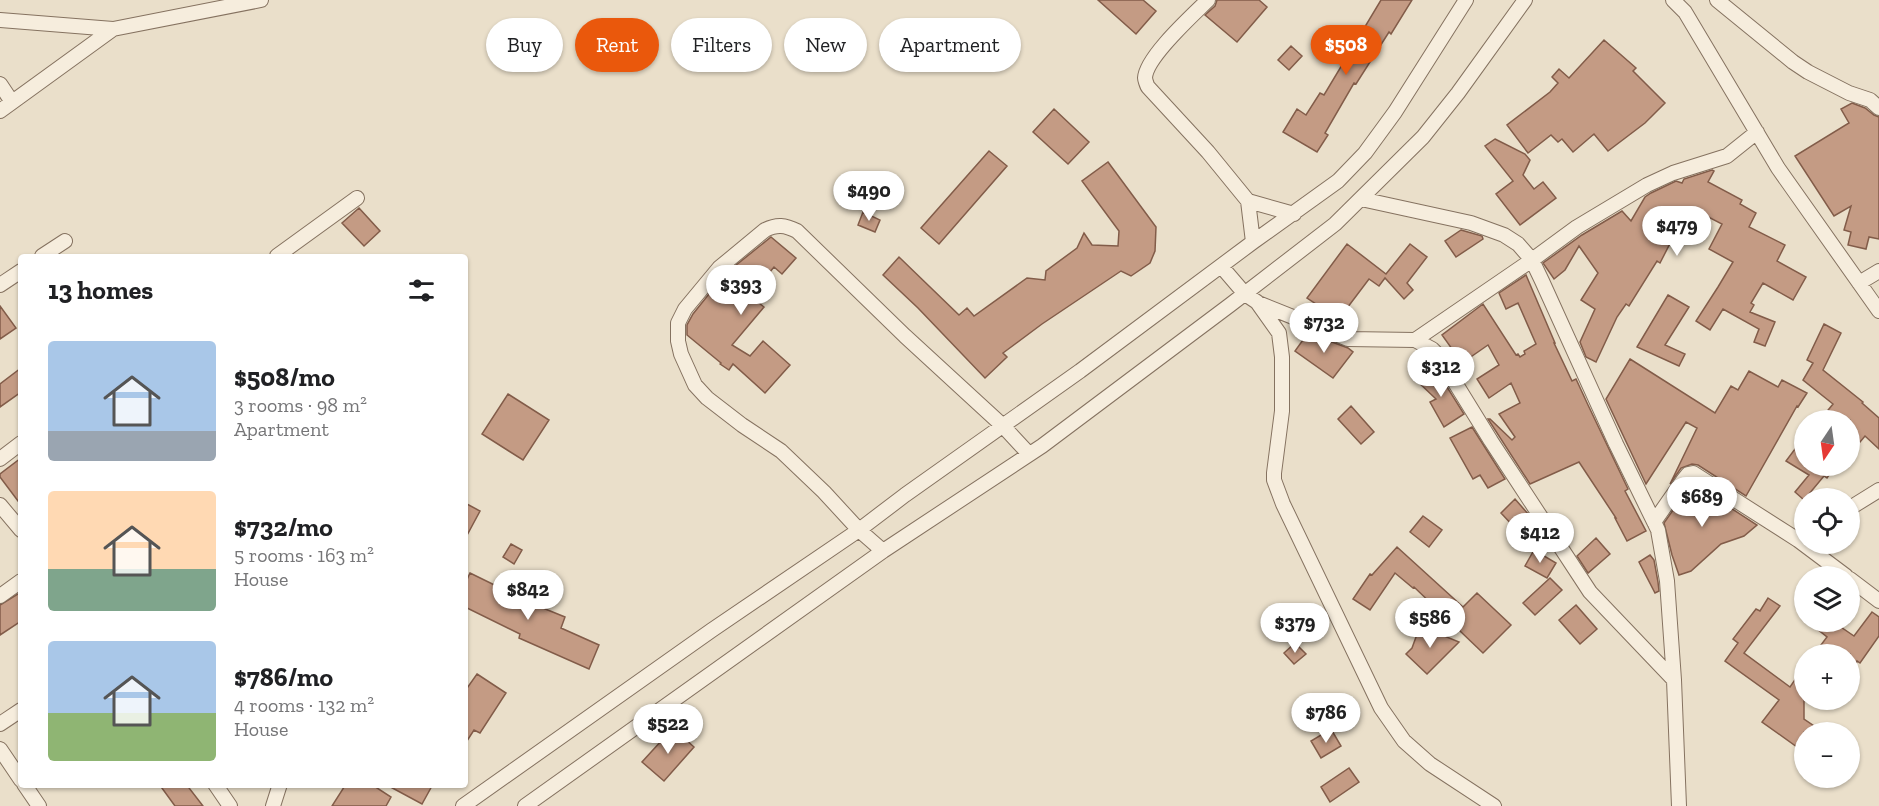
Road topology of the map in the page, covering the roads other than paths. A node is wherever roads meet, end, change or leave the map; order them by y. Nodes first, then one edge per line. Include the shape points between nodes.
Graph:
1 (261, 0) edge
2 (1208, 0) edge
3 (1466, 0) edge
4 (1525, 0) edge
5 (1673, 0) edge
6 (1717, 0) edge
7 (0, 20) edge
8 (113, 29) junction
9 (0, 84) edge
10 (12, 102) junction
11 (1879, 108) edge
12 (0, 111) edge
13 (1757, 132) junction
14 (357, 198) dead end
15 (1361, 199) junction
16 (1248, 201) junction
17 (1294, 214) junction
18 (65, 241) dead end
19 (1253, 242) junction
20 (45, 254) edge
21 (281, 254) edge
22 (1532, 260) junction
23 (1221, 266) junction
24 (1879, 271) edge
25 (18, 273) edge
26 (1859, 283) junction
27 (0, 285) edge
28 (1245, 294) junction
29 (1257, 302) junction
30 (1879, 311) edge
31 (1415, 340) junction
32 (1003, 426) junction
33 (18, 445) edge
34 (1029, 454) junction
35 (0, 459) edge
36 (1879, 490) edge
37 (1860, 502) edge
38 (0, 504) edge
39 (1653, 522) junction
40 (18, 527) edge
41 (859, 530) junction
42 (1794, 534) edge
43 (883, 551) junction
44 (1820, 554) edge
45 (1835, 566) edge
46 (18, 583) edge
47 (1860, 586) edge
48 (0, 596) edge
49 (1879, 601) edge
50 (1674, 680) junction
51 (18, 712) edge
52 (0, 724) edge
53 (0, 749) edge
54 (18, 776) edge
55 (27, 788) edge
56 (218, 788) edge
57 (279, 788) edge
58 (39, 806) edge
59 (230, 806) edge
60 (273, 806) edge
61 (463, 806) edge
62 (525, 806) edge
63 (1494, 806) edge
64 (1678, 806) edge

1 - 8 street
2 - 16 street via 1164,44 1145,78 1148,87
3 - 17 street via 1365,153 1338,181
4 - 15 street via 1424,137
5 - 13 street via 1685,12
6 - 11 street via 1800,67
7 - 8 street
8 - 10 street
9 - 10 street
10 - 12 street
13 - 22 street via 1727,156 1647,185 1577,227
13 - 26 street
14 - 21 street
15 - 22 street via 1471,223 1504,235
15 - 28 street
16 - 17 street
16 - 19 street
17 - 19 street
18 - 20 street
19 - 23 street
22 - 31 street
22 - 39 street
23 - 28 street
23 - 32 street
24 - 26 street
25 - 27 street
26 - 30 street
28 - 29 street
28 - 34 street
29 - 31 street via 1348,339
29 - 63 street via 1279,333 1282,411 1274,480 1283,504 1386,716 1404,741 1430,764
31 - 50 street via 1438,355 1590,592
32 - 34 street
32 - 41 street
32 - 41 street via 797,231 781,225 765,230 719,268 685,309 678,323 681,354 695,385 707,398 781,451
33 - 35 street
34 - 43 street
36 - 37 street
38 - 40 street
39 - 42 street via 1688,474 1693,473
39 - 50 street via 1658,530 1667,581
41 - 43 street
41 - 61 street
43 - 62 street
44 - 45 street
46 - 48 street
47 - 49 street
50 - 64 street
51 - 52 street
53 - 54 street
55 - 58 street
56 - 59 street
57 - 60 street

